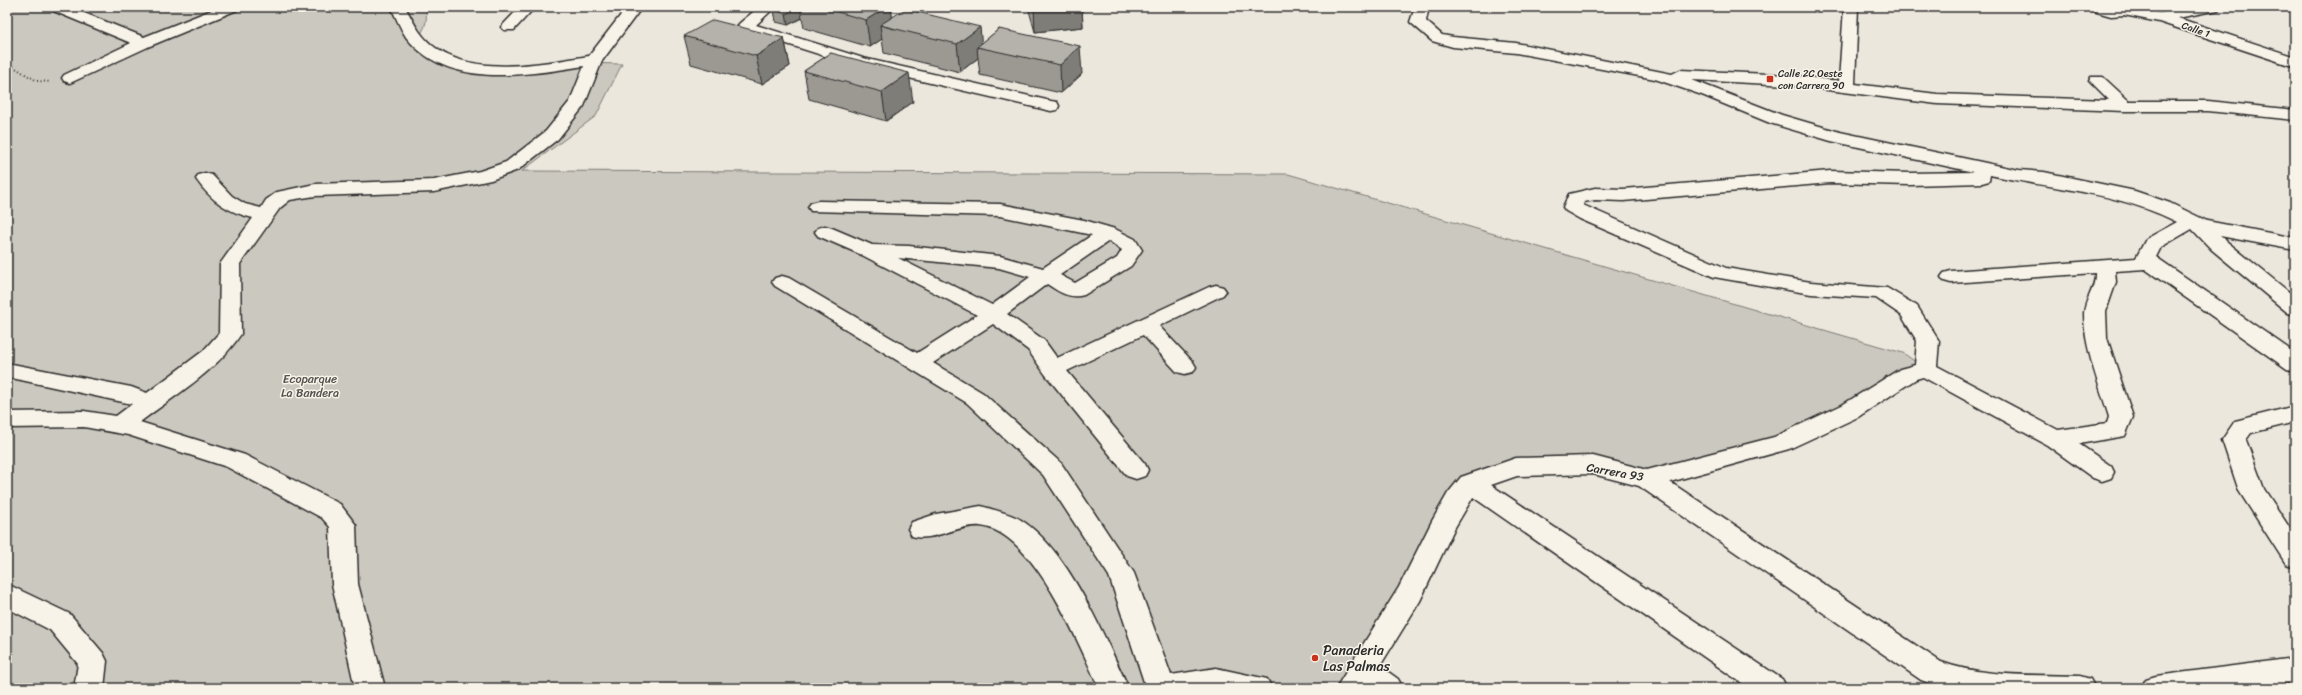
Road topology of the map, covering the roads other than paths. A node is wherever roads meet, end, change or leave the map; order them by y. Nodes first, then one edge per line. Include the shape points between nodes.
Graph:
1 (56, 7) edge
2 (232, 7) edge
3 (398, 7) edge
4 (528, 7) edge
5 (635, 7) edge
6 (768, 7) edge
7 (1422, 7) edge
8 (1851, 7) edge
9 (2094, 7) edge
10 (2213, 7) edge
11 (2162, 18) junction
12 (509, 27) dead end
13 (144, 44) junction
14 (594, 60) junction
15 (2295, 62) edge
16 (1658, 75) junction
17 (70, 78) road end
18 (2097, 80) dead end
19 (1847, 86) junction
20 (1051, 106) dead end
21 (2126, 106) junction
22 (2295, 115) edge
23 (2019, 176) junction
24 (205, 179) dead end
25 (818, 207) dead end
26 (267, 214) junction
27 (2197, 224) junction
28 (825, 232) dead end
29 (1108, 233) junction
30 (2272, 239) junction
31 (2295, 244) edge
32 (870, 251) junction
33 (2295, 258) edge
34 (2149, 263) junction
35 (2104, 266) junction
36 (1046, 275) junction
37 (1951, 277) dead end
38 (782, 282) dead end
39 (1216, 291) dead end
40 (2295, 308) edge
41 (993, 314) junction
42 (1146, 325) junction
43 (916, 364) junction
44 (2295, 364) edge
45 (1185, 367) dead end
46 (1053, 369) junction
47 (1926, 369) junction
48 (7, 370) edge
49 (146, 406) junction
50 (2295, 414) edge
51 (7, 420) edge
52 (120, 425) junction
53 (2055, 438) junction
54 (1136, 470) dead end
55 (2102, 472) dead end
56 (1647, 478) junction
57 (1470, 484) junction
58 (921, 529) dead end
59 (2295, 557) edge
60 (7, 595) edge
61 (2295, 670) edge
62 (1358, 679) edge
63 (89, 688) edge
64 (370, 688) edge
65 (1114, 688) edge
66 (1163, 688) edge
67 (1257, 688) edge
68 (1388, 688) edge
69 (1772, 688) edge
70 (2080, 688) edge
71 (2156, 688) edge

1 - 13 street
2 - 13 street
3 - 14 street via 406,26 421,44 446,61 469,68 491,71
4 - 12 street
5 - 14 street
6 - 20 street via 745,26 859,62
7 - 16 street via 1418,22 1436,38 1516,48
8 - 19 street
9 - 11 street, Calle 1 via 2111,12 2124,11
10 - 11 street
11 - 15 street, Calle 1
13 - 17 street
14 - 26 street via 574,108 552,135 512,166 484,176 434,186 315,190 284,196 273,204
16 - 19 street via 1789,80
16 - 23 street via 1708,91 1776,119 1837,137
18 - 21 street
19 - 21 street via 1937,99
21 - 22 street via 2208,106
23 - 27 street via 2044,178 2135,197
23 - 47 street via 1815,178 1655,193 1594,194 1576,198 1573,207 1587,215 1720,273 1811,288 1880,292 1909,311 1928,341
24 - 26 street via 220,198 244,211
25 - 29 street via 1000,210 1046,217
26 - 49 street via 230,264 230,334 210,356
27 - 30 street
27 - 34 street via 2153,243 2146,257
27 - 40 street via 2228,254
28 - 32 street
29 - 36 street
29 - 36 street via 1128,243 1132,250 1124,262 1114,269 1077,290 1071,290
30 - 31 street
30 - 33 street
32 - 36 street via 909,252 1000,262
32 - 41 street
34 - 35 street
34 - 44 street
35 - 37 street
35 - 53 street via 2106,282 2095,311 2096,338 2121,417 2117,430
36 - 41 street
38 - 43 street
39 - 42 street
41 - 43 street
41 - 46 street via 1036,345
42 - 45 street
42 - 46 street
43 - 66 street via 975,398 1052,469 1121,573
46 - 54 street
47 - 53 street
47 - 56 street, Carrera 93 via 1908,374 1850,411 1781,443
48 - 49 street via 131,395 142,399
49 - 52 street
50 - 59 street via 2243,427 2234,440 2252,491
51 - 52 street via 84,419
52 - 64 street via 236,461 331,511 343,525 345,584
53 - 55 street
56 - 57 street, Carrera 93 via 1593,465 1516,467
56 - 70 street via 1931,671 1962,682 1982,685
57 - 62 street, Carrera 93 via 1456,500 1410,593
57 - 69 street
58 - 65 street via 981,516 1012,527 1037,550 1068,592
60 - 63 street via 60,622 93,661
61 - 71 street
62 - 68 street
66 - 67 street via 1216,680

